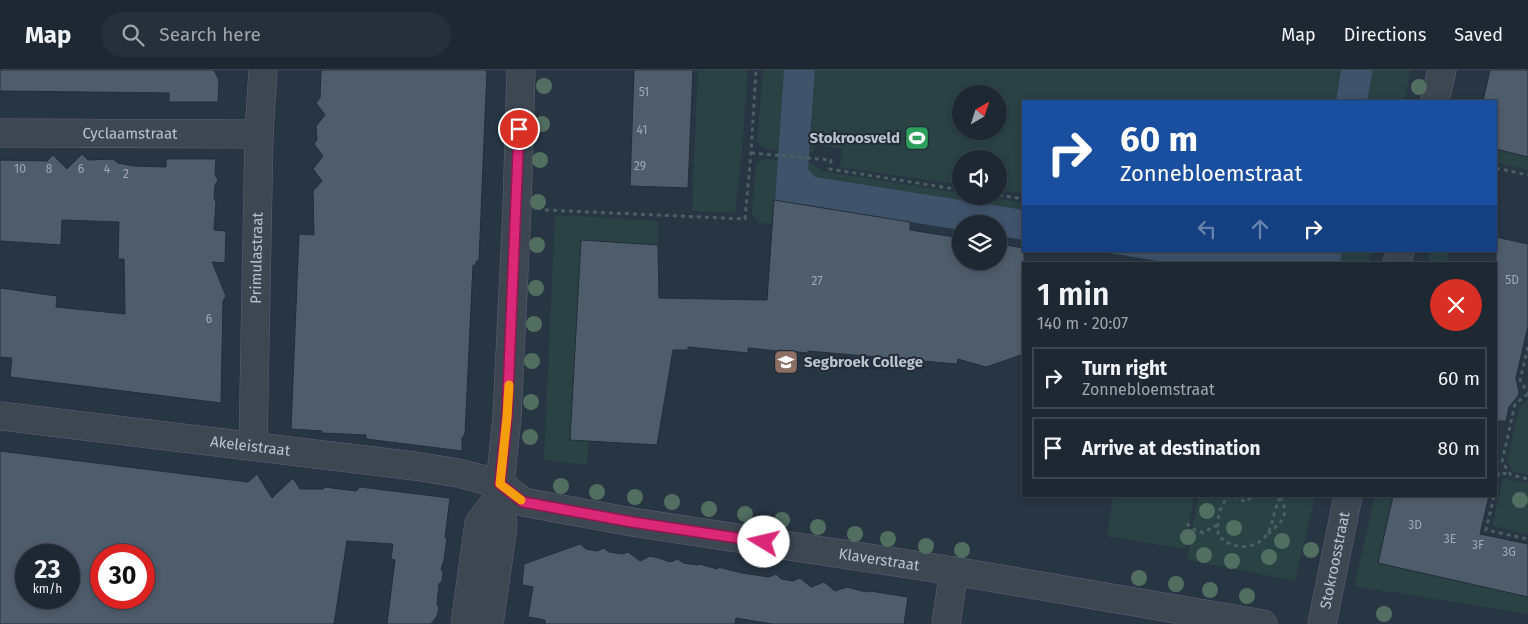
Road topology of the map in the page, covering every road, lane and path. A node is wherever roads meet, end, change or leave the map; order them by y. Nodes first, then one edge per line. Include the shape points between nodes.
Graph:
1 (263, 70) edge
2 (521, 70) edge
3 (756, 70) edge
4 (1442, 70) edge
5 (1435, 100) edge
6 (0, 133) edge
7 (259, 134) junction
8 (751, 153) junction
9 (1497, 168) edge
10 (1528, 175) edge
11 (952, 189) edge
12 (1007, 197) edge
13 (1022, 199) edge
14 (517, 208) junction
15 (1528, 347) edge
16 (1528, 394) edge
17 (0, 416) edge
18 (254, 446) junction
19 (1511, 475) junction
20 (1528, 479) edge
21 (1497, 480) edge
22 (499, 491) junction
23 (1227, 497) edge
24 (1236, 497) edge
25 (1251, 497) edge
26 (1279, 497) edge
27 (1280, 497) edge
28 (1348, 497) edge
29 (1494, 497) edge
30 (1187, 523) dead end
31 (1218, 527) junction
32 (1266, 536) junction
33 (1528, 540) edge
34 (954, 571) junction
35 (1159, 615) edge
36 (465, 624) edge
37 (489, 624) edge
38 (946, 624) edge
39 (1263, 624) edge
40 (1322, 624) edge

1 - 7 street, Primulastraat
2 - 14 street
3 - 8 path
4 - 5 street
6 - 7 street, Cyclaamstraat
7 - 18 street, Primulastraat
8 - 11 path via 831,160 830,169
8 - 14 path via 744,219
9 - 10 path
12 - 13 path
14 - 22 street via 507,417
15 - 16 path via 1520,380
16 - 19 path via 1515,404 1502,462
17 - 18 street, Akeleistraat
18 - 22 street, Akeleistraat via 458,473
19 - 20 path
19 - 21 path via 1499,472
22 - 34 street, Klaverstraat via 523,502 632,522
22 - 36 street via 479,523
22 - 37 street via 503,527
23 - 31 path
24 - 25 path via 1246,502
26 - 32 path
27 - 32 path via 1285,508 1283,519
28 - 40 street, Stokroosstraat
29 - 33 path via 1486,530
30 - 31 path via 1204,532
31 - 32 path via 1222,540 1235,546 1252,545
34 - 35 street, Klaverstraat
34 - 38 street
35 - 39 street, Klaverstraat

